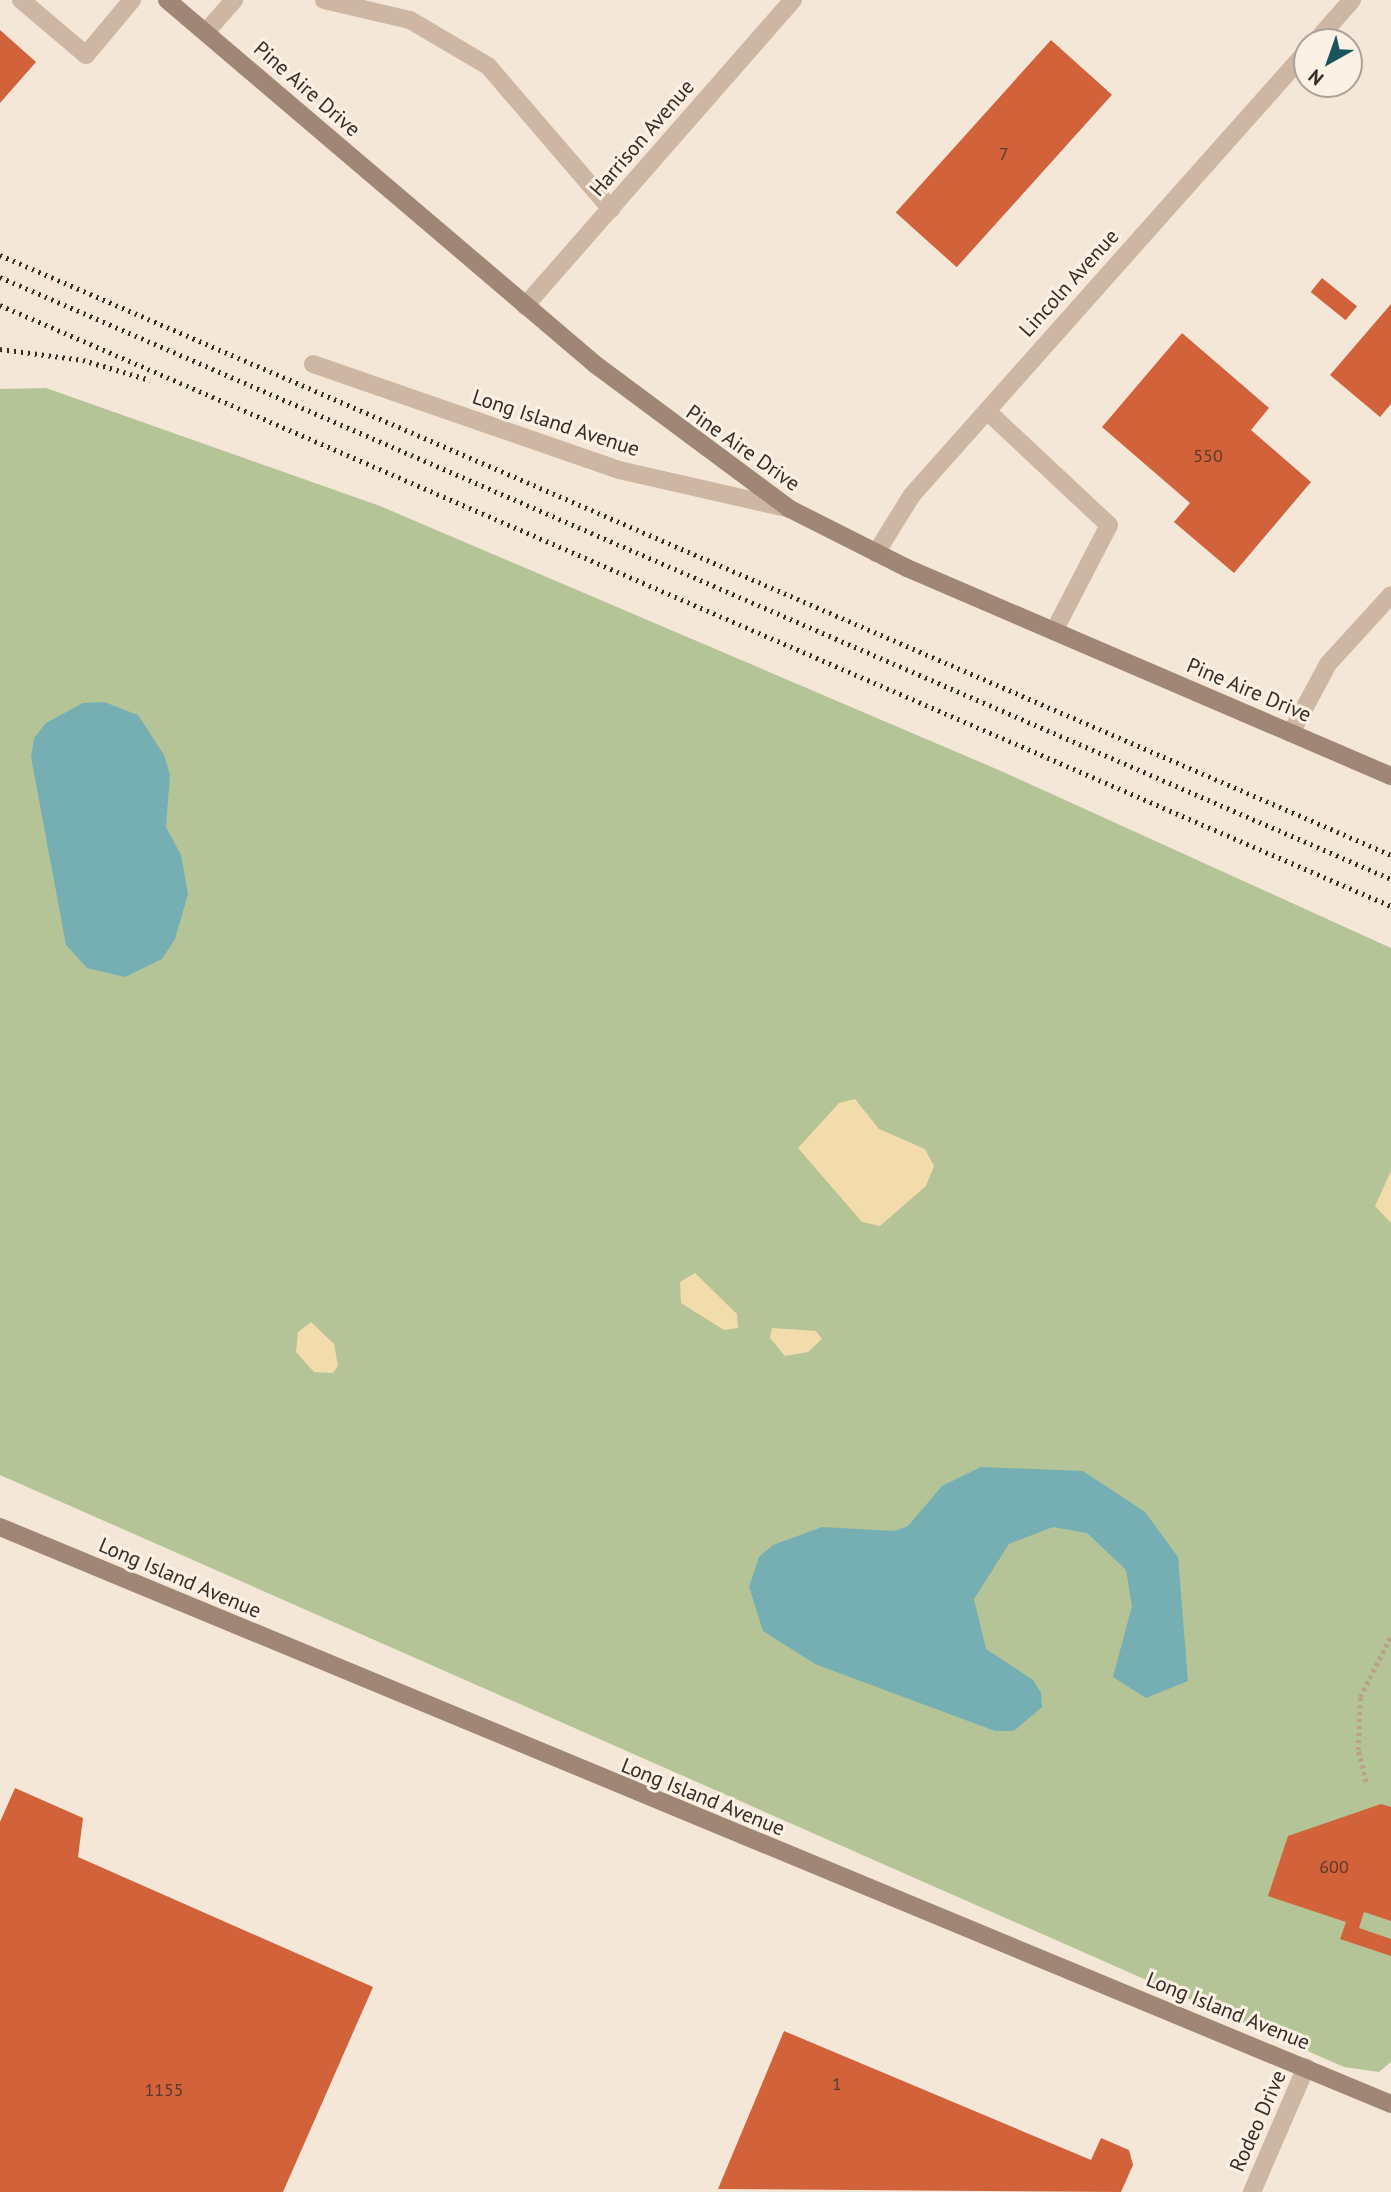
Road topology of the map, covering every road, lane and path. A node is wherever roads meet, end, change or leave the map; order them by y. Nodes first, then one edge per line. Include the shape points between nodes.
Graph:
1 (21, 0) edge
2 (132, 0) edge
3 (167, 0) edge
4 (234, 0) edge
5 (324, 0) edge
6 (793, 0) edge
7 (1352, 0) edge
8 (1327, 28) edge
9 (206, 32) junction
10 (1293, 67) edge
11 (611, 209) junction
12 (525, 306) junction
13 (313, 364) dead end
14 (986, 411) junction
15 (790, 509) junction
16 (876, 554) junction
17 (1391, 595) edge
18 (1054, 631) junction
19 (1292, 733) junction
20 (1391, 776) edge
21 (0, 1527) edge
22 (1391, 1636) edge
23 (1366, 1783) dead end
24 (1306, 2067) junction
25 (1391, 2104) edge
26 (1252, 2192) edge

1 - 2 street via 86,55
3 - 9 street, Pine Aire Drive
4 - 9 street
5 - 11 street via 410,20 488,66
6 - 11 street, Harrison Avenue
7 - 8 street
9 - 12 street, Pine Aire Drive
10 - 14 street, Lincoln Avenue
11 - 12 street, Harrison Avenue
12 - 15 street, Pine Aire Drive via 687,438
13 - 15 street, Long Island Avenue via 619,470
14 - 16 street, Lincoln Avenue via 901,508
14 - 18 street via 1109,525
15 - 16 street, Pine Aire Drive
16 - 18 street, Pine Aire Drive
17 - 19 street via 1328,664
18 - 19 street, Pine Aire Drive
19 - 20 street, Pine Aire Drive
21 - 24 street, Long Island Avenue via 519,1747
22 - 23 path via 1360,1697 1356,1723
24 - 25 street, Long Island Avenue
24 - 26 street, Rodeo Drive

